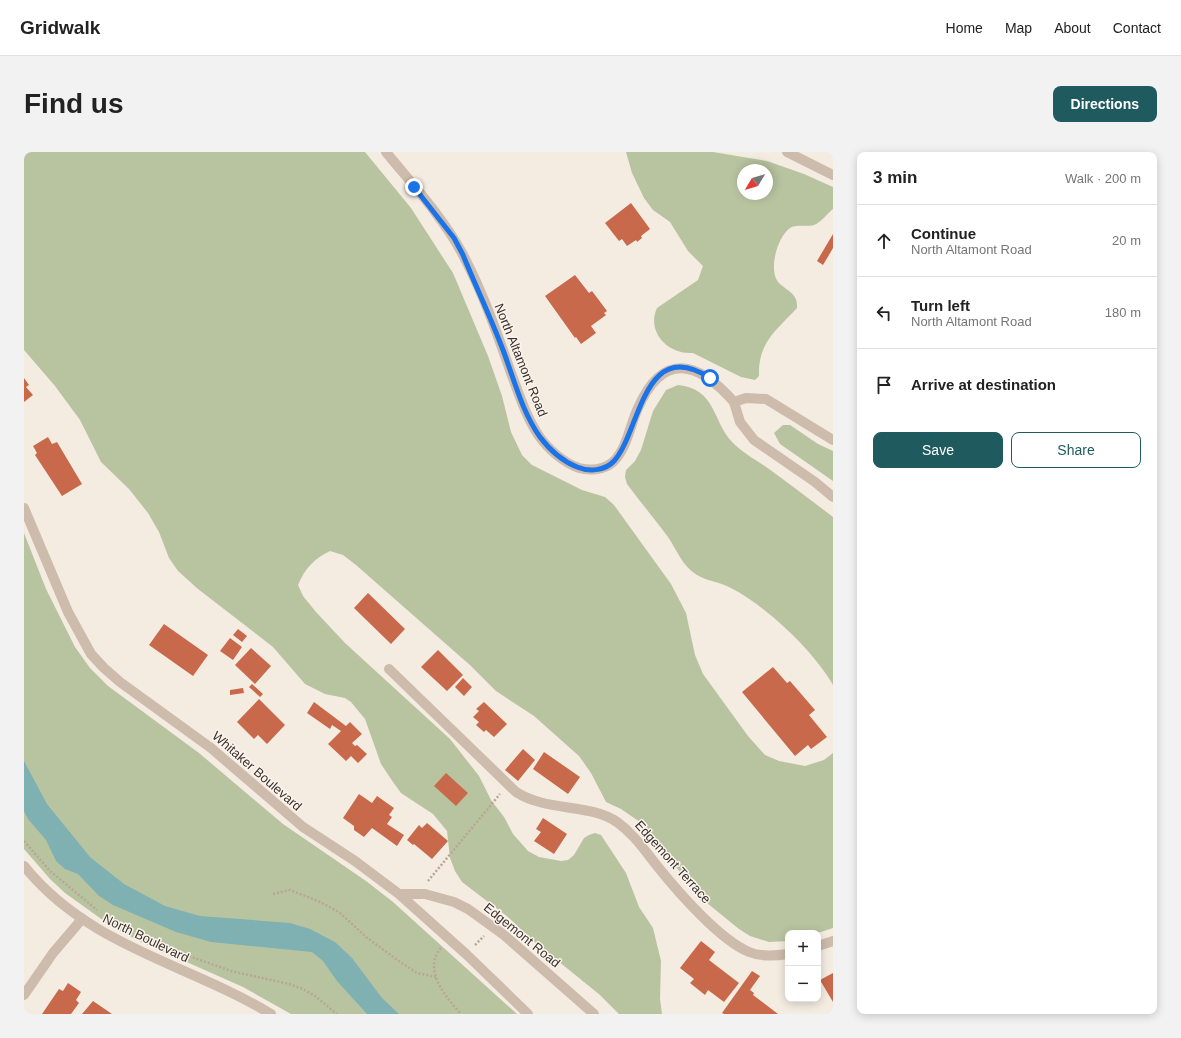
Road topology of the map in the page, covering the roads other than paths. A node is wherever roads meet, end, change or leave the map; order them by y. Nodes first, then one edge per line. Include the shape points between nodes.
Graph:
1 (386, 152) edge
2 (787, 152) edge
3 (833, 175) edge
4 (734, 402) junction
5 (833, 440) edge
6 (833, 497) edge
7 (24, 508) edge
8 (389, 669) dead end
9 (24, 866) edge
10 (399, 894) junction
11 (82, 919) junction
12 (833, 941) edge
13 (821, 945) edge
14 (785, 954) edge
15 (24, 995) edge
16 (271, 1014) edge
17 (528, 1014) edge
18 (594, 1014) edge

1 - 4 street, North Altamont Road via 454,238 481,295 531,422 550,449 565,461 578,468 590,470 600,469 614,461 649,388 668,370 678,368 699,372 717,384
2 - 3 street
4 - 5 street via 746,398 766,398
4 - 6 street via 740,422 754,440
7 - 10 street, Whitaker Boulevard via 68,612 92,654 104,668 211,748 303,827
8 - 14 street, Edgemont Terrace via 516,792 539,803 600,814 616,822 631,834 693,906 736,945 762,955
9 - 11 street, North Boulevard via 46,889
10 - 17 street, Whitaker Boulevard
10 - 18 street, Edgemont Road via 425,894 468,909 504,935
11 - 15 street
11 - 16 street, North Boulevard via 124,945 224,989
12 - 13 street

